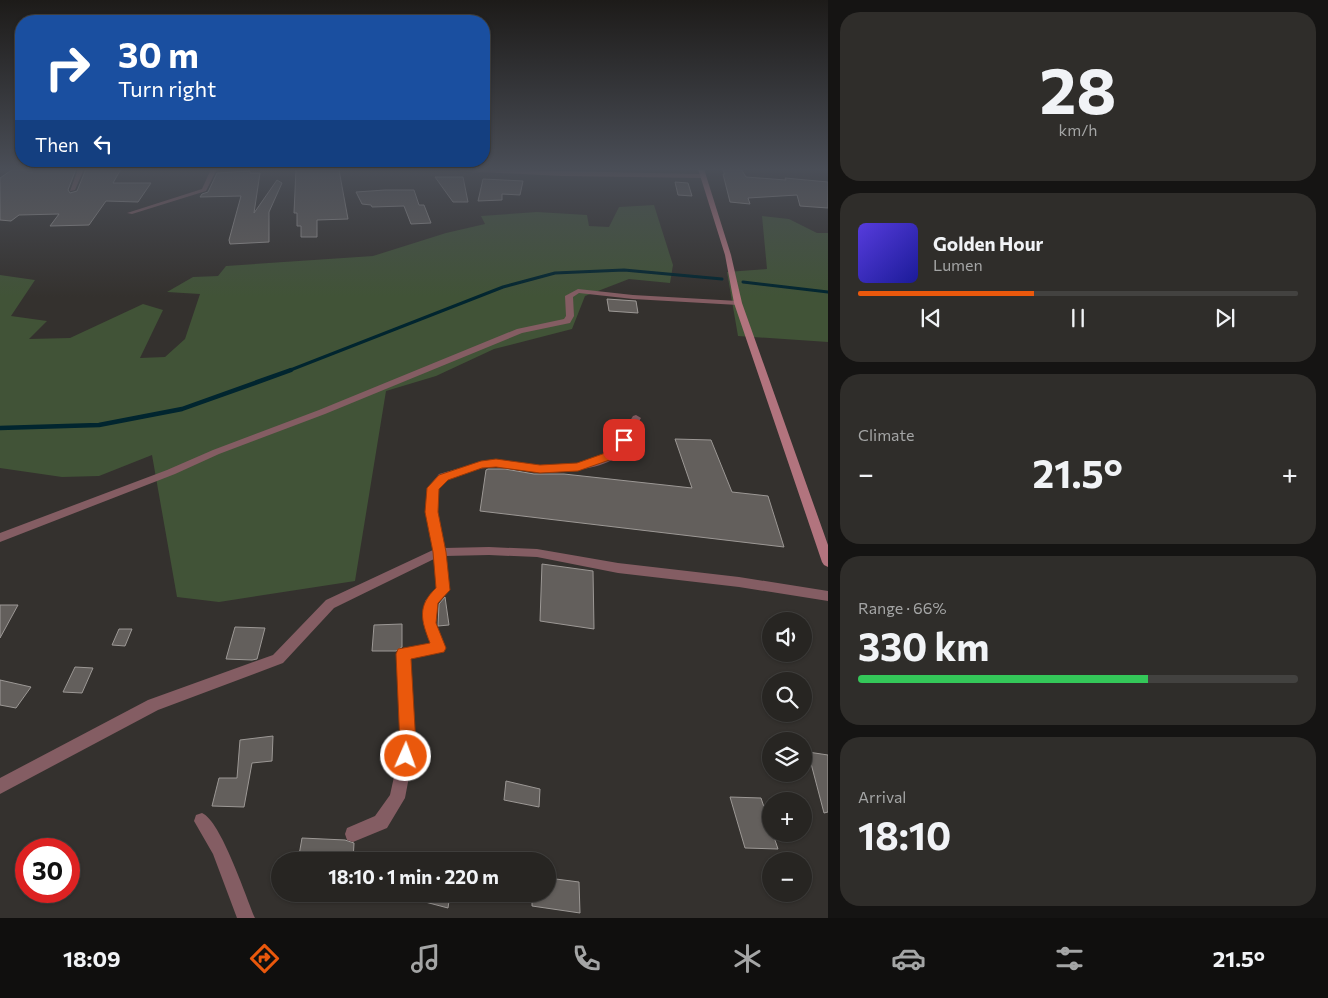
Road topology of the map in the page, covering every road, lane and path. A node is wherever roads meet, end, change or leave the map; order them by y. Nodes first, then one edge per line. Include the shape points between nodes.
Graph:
1 (134, 212) edge
2 (714, 212) edge
3 (130, 213) dead end
4 (738, 303) junction
5 (636, 418) dead end
6 (0, 538) edge
7 (439, 552) junction
8 (828, 562) edge
9 (828, 596) edge
10 (0, 786) edge
11 (202, 821) dead end
12 (353, 834) dead end
13 (246, 918) edge

1 - 3 street
2 - 4 street
4 - 6 street via 578,291 570,296 567,321 520,331
4 - 8 street
5 - 7 street via 614,454 578,467 540,469 481,464 444,477 433,488 432,496 431,512
7 - 9 street via 537,553 618,568
7 - 10 street via 330,604 278,659 153,705
7 - 12 street via 443,590 431,601 429,623 439,648 404,654 408,745 397,798 382,822
11 - 13 street via 219,849

